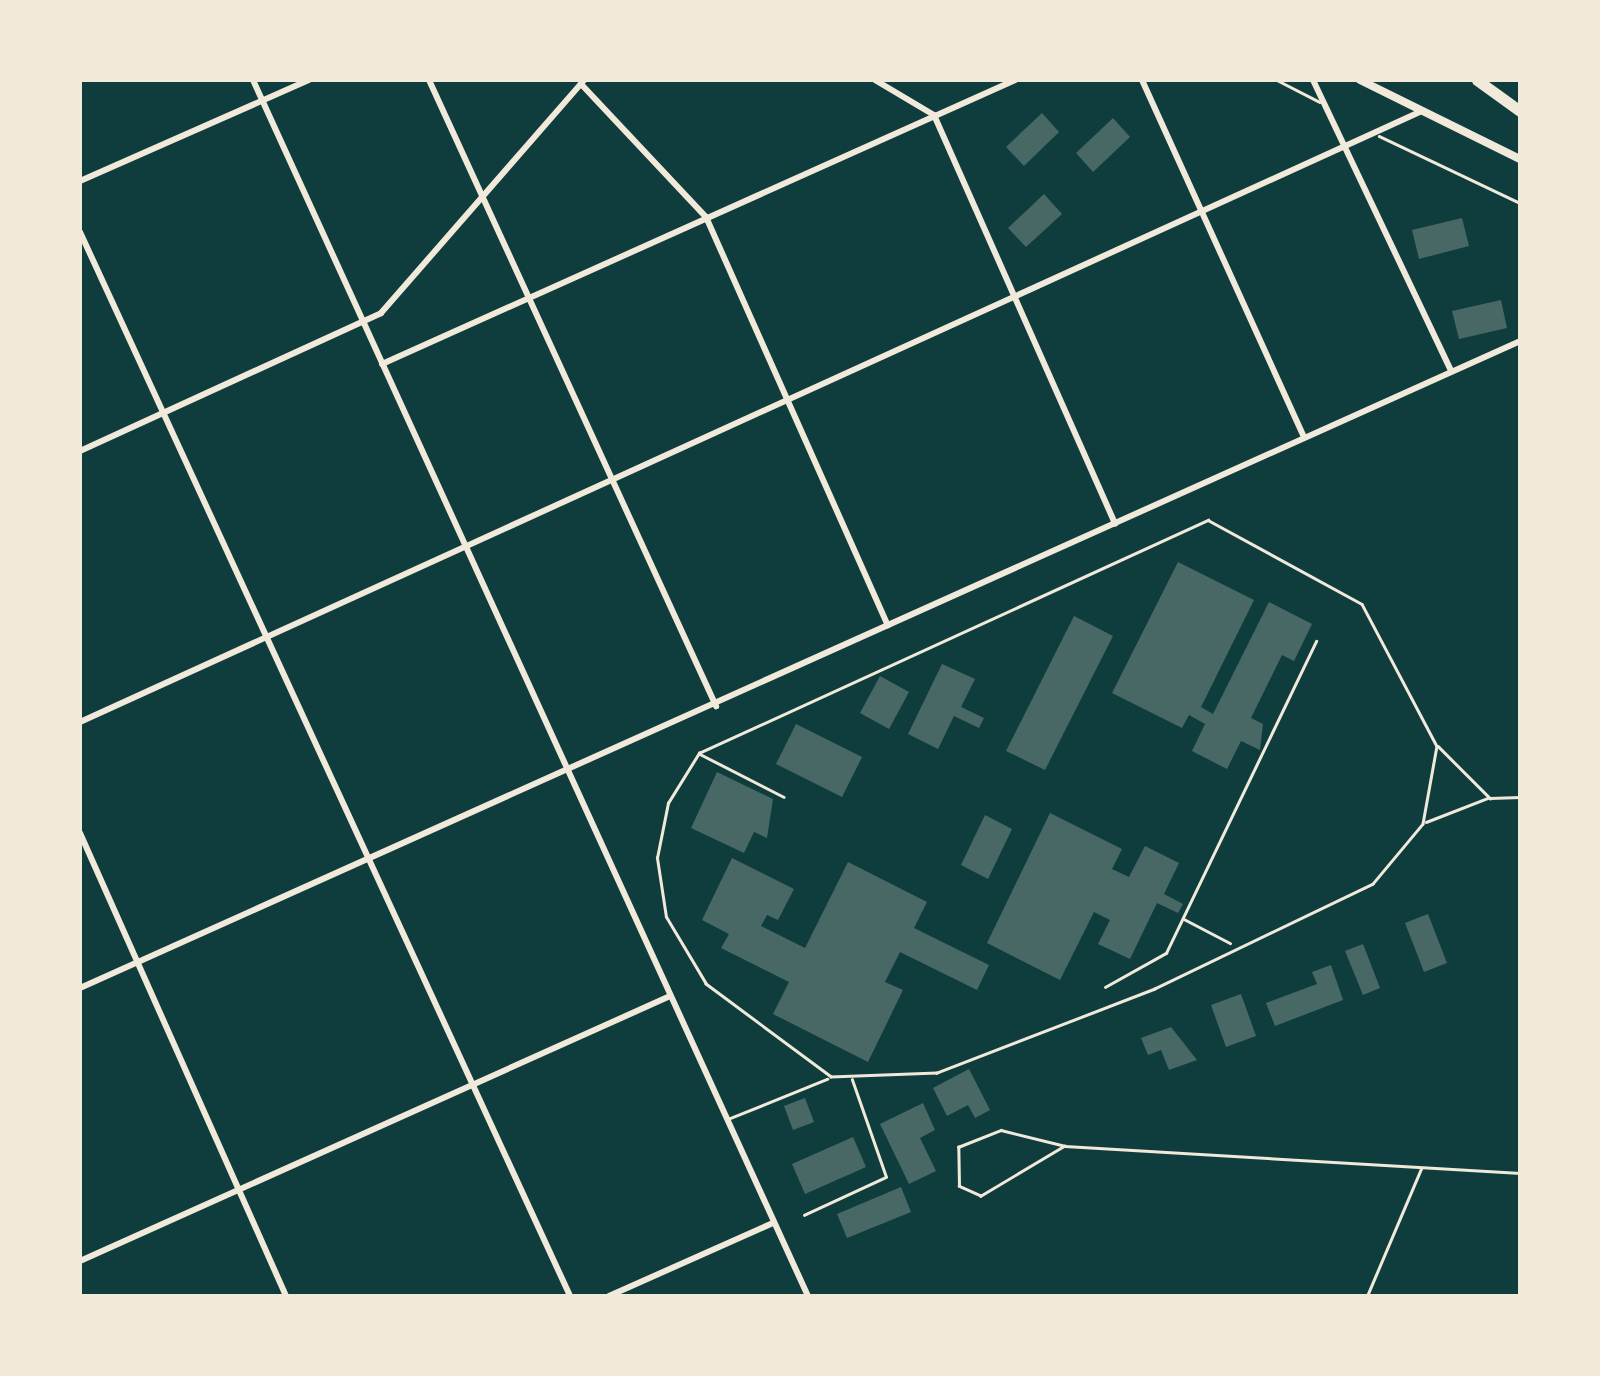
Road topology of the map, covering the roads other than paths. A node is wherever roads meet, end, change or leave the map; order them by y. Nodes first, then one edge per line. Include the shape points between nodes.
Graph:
1 (252, 80) edge
2 (309, 80) edge
3 (430, 80) edge
4 (875, 80) edge
5 (1015, 80) edge
6 (1142, 80) edge
7 (1277, 80) edge
8 (1313, 80) edge
9 (1360, 80) edge
10 (1478, 80) edge
11 (583, 82) edge
12 (263, 102) junction
13 (1327, 106) junction
14 (1423, 110) junction
15 (1520, 111) edge
16 (934, 115) junction
17 (1378, 136) junction
18 (1348, 149) junction
19 (1520, 159) edge
20 (80, 181) edge
21 (484, 193) junction
22 (1520, 203) edge
23 (1202, 216) junction
24 (706, 217) junction
25 (80, 232) edge
26 (528, 297) junction
27 (1017, 301) junction
28 (364, 326) junction
29 (1520, 340) edge
30 (382, 364) junction
31 (1451, 371) junction
32 (787, 404) junction
33 (162, 414) junction
34 (1304, 437) junction
35 (80, 451) edge
36 (614, 483) junction
37 (1115, 524) junction
38 (468, 550) junction
39 (888, 626) junction
40 (264, 640) junction
41 (716, 706) junction
42 (80, 722) edge
43 (1437, 746) junction
44 (699, 752) junction
45 (568, 773) junction
46 (1520, 796) edge
47 (784, 797) dead end
48 (1490, 798) junction
49 (1423, 824) junction
50 (80, 833) edge
51 (366, 860) junction
52 (137, 962) junction
53 (80, 988) edge
54 (668, 997) junction
55 (831, 1077) junction
56 (852, 1079) junction
57 (468, 1087) junction
58 (727, 1120) junction
59 (1064, 1146) junction
60 (1421, 1166) junction
61 (1520, 1173) edge
62 (239, 1189) junction
63 (804, 1215) dead end
64 (773, 1223) junction
65 (80, 1261) edge
66 (286, 1296) edge
67 (570, 1296) edge
68 (609, 1296) edge
69 (808, 1296) edge
70 (1367, 1296) edge

1 - 12 street
2 - 12 street
3 - 21 street
4 - 16 street
5 - 16 street
6 - 23 street
7 - 13 lane
8 - 13 street
9 - 14 street
10 - 15 highway
11 - 21 street
11 - 24 street
12 - 20 street
12 - 28 street
13 - 18 street
14 - 17 street
14 - 19 street
16 - 24 street
16 - 27 street
17 - 18 street
17 - 22 lane
18 - 23 street
18 - 31 street
21 - 26 street
21 - 28 street
23 - 27 street
23 - 34 street
24 - 26 street
24 - 32 street
25 - 33 street
26 - 30 street
26 - 36 street
27 - 32 street
27 - 37 street
28 - 30 street
28 - 33 street
29 - 31 street
30 - 38 street
31 - 34 street
32 - 36 street
32 - 39 street
33 - 35 street
33 - 40 street
34 - 37 street
36 - 38 street
36 - 41 street
37 - 39 street
38 - 40 street
38 - 45 street
39 - 41 street
40 - 42 street
40 - 51 street
41 - 45 street
43 - 44 lane via 1362,604 1208,520
43 - 48 lane
43 - 49 lane
44 - 47 lane
44 - 55 lane via 668,803 657,858 672,931 706,984
45 - 51 street
45 - 54 street
46 - 48 lane
48 - 49 lane
49 - 56 lane via 1356,896 1244,950 968,1065
50 - 52 street
51 - 52 street
51 - 57 street
52 - 53 street
52 - 62 street
54 - 57 street
54 - 58 street
55 - 56 lane
55 - 58 lane
56 - 63 lane via 886,1177
57 - 62 street
57 - 67 street
58 - 64 street
59 - 59 lane via 1000,1130 966,1142 956,1155 959,1186 980,1196
59 - 60 lane
60 - 61 lane
60 - 70 lane
62 - 65 street
62 - 66 street
64 - 68 street
64 - 69 street

